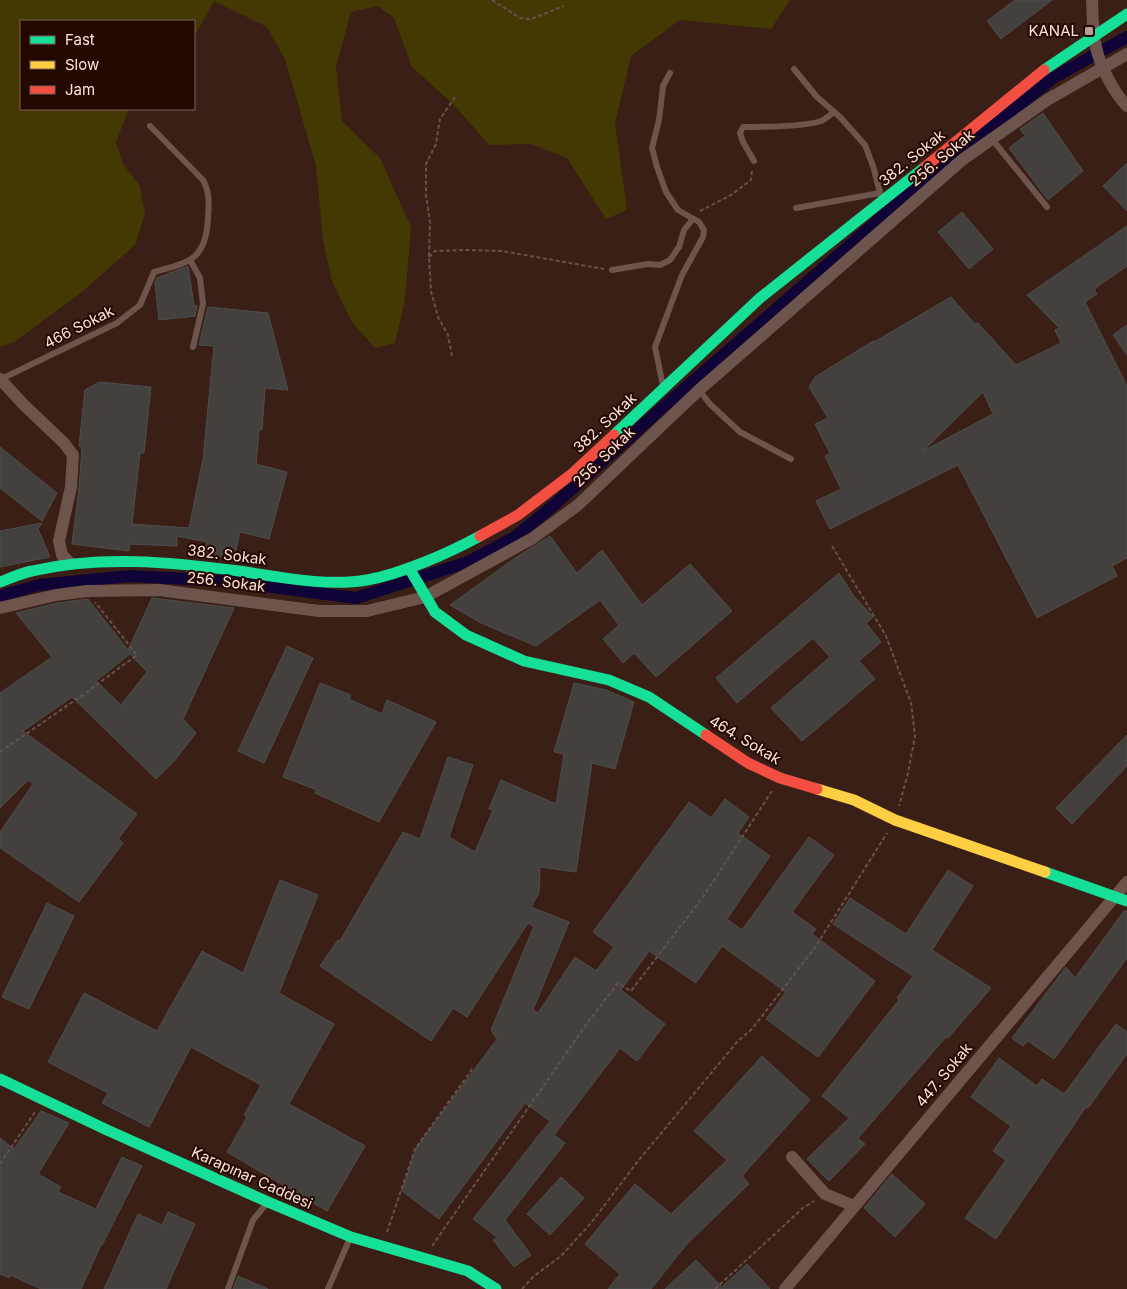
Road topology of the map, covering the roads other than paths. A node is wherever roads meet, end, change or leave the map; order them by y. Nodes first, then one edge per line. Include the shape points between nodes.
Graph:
1 (1092, 0) edge
2 (1127, 14) edge
3 (1095, 41) junction
4 (1127, 54) edge
5 (1102, 64) junction
6 (794, 69) dead end
7 (670, 73) dead end
8 (1127, 106) edge
9 (834, 112) junction
10 (150, 126) dead end
11 (992, 138) junction
12 (754, 161) road end
13 (882, 197) junction
14 (1047, 207) dead end
15 (796, 208) dead end
16 (692, 220) junction
17 (190, 260) junction
18 (612, 270) road end
19 (193, 347) dead end
20 (1, 379) edge
21 (664, 388) junction
22 (699, 390) junction
23 (791, 459) dead end
24 (71, 564) junction
25 (410, 569) junction
26 (0, 582) edge
27 (423, 593) junction
28 (0, 608) edge
29 (1127, 882) edge
30 (1121, 899) edge
31 (0, 1079) edge
32 (792, 1157) dead end
33 (268, 1202) junction
34 (854, 1206) junction
35 (350, 1237) junction
36 (228, 1289) edge
37 (328, 1289) edge
38 (496, 1289) edge
39 (785, 1289) edge

1 - 3 street
2 - 3 street, 382. Sokak
3 - 5 street
3 - 13 street, 382. Sokak via 1043,70
4 - 5 street, 256. Sokak
5 - 8 street
5 - 11 street, 256. Sokak
6 - 9 lane
7 - 16 lane via 663,86 652,148 666,192 678,210
9 - 12 lane via 813,122 743,127 740,132 742,142
9 - 13 lane via 865,145
10 - 17 lane via 208,189 206,240 200,253
11 - 14 lane
11 - 22 street, 256. Sokak via 962,160
13 - 15 lane
13 - 21 street, 382. Sokak via 760,298
16 - 18 lane via 670,260 660,265
16 - 21 lane via 699,222 704,230 703,237 682,275 655,347
17 - 19 lane via 200,278 202,304
17 - 20 lane, 466 Sokak via 154,272 140,305 117,323
20 - 24 street via 73,455 71,487 59,541 62,555
21 - 25 street, 382. Sokak via 573,473 518,515 464,545
22 - 23 lane via 740,432
22 - 27 street, 256. Sokak via 578,504 533,538
24 - 25 street, 382. Sokak via 108,561 188,564 316,582 367,580
24 - 26 street, 382. Sokak via 31,571
25 - 27 street, 464. Sokak
27 - 28 street, 256. Sokak via 367,611 319,611 159,590 87,591
27 - 30 street, 464. Sokak via 435,612 466,635 524,661 609,680 649,697 748,763 780,778 854,800 895,820
29 - 30 street, 447. Sokak
30 - 34 street, 447. Sokak
31 - 33 street, Karapınar Caddesi
32 - 34 street via 825,1194
33 - 35 street, Karapınar Caddesi
33 - 36 lane via 254,1220
34 - 39 street, 447. Sokak
35 - 37 lane
35 - 38 street, Karapınar Caddesi via 468,1271

